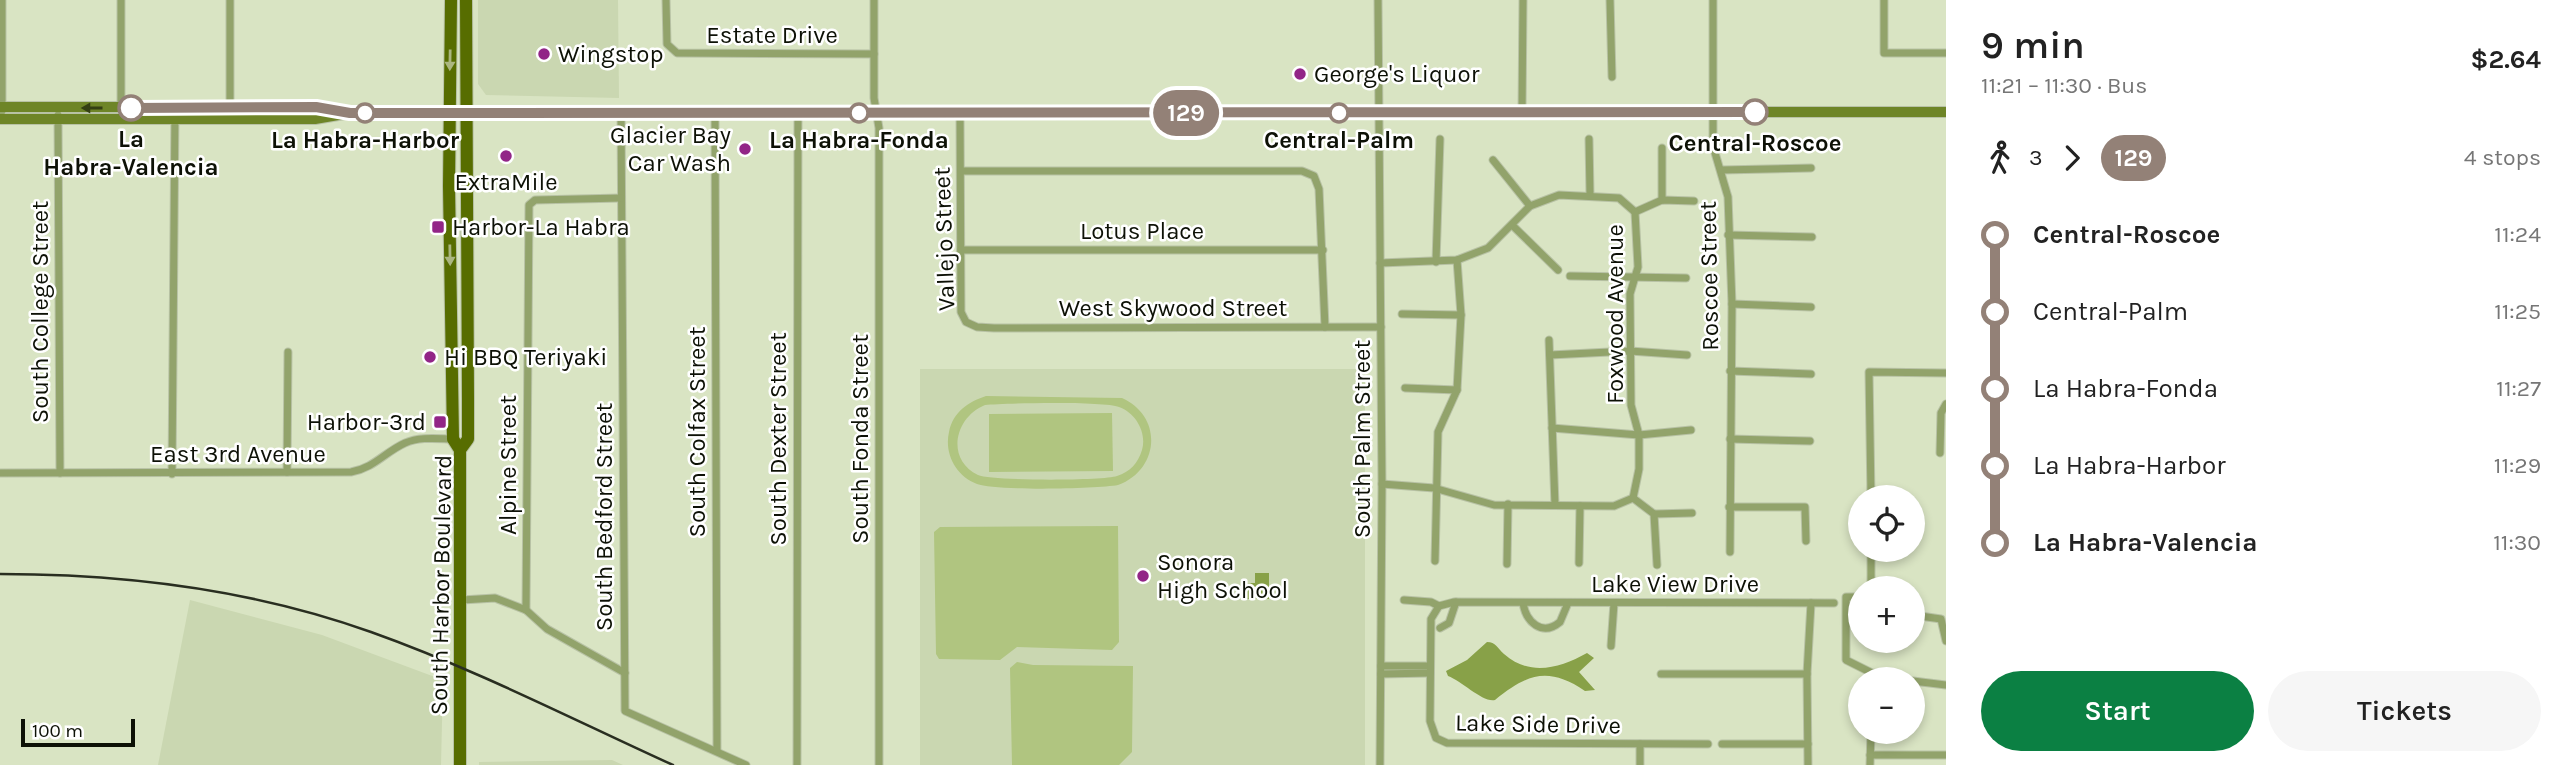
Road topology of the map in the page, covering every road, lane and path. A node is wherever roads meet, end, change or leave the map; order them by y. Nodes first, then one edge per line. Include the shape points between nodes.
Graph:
1 (2, 0) edge
2 (121, 0) edge
3 (230, 0) edge
4 (451, 0) edge
5 (466, 0) edge
6 (666, 0) edge
7 (874, 0) edge
8 (1378, 0) edge
9 (1523, 0) edge
10 (1610, 0) edge
11 (1713, 0) edge
12 (1884, 0) edge
13 (1946, 53) edge
14 (874, 54) junction
15 (1612, 77) dead end
16 (1, 107) edge
17 (121, 108) junction
18 (621, 112) junction
19 (715, 112) junction
20 (798, 112) junction
21 (1946, 112) edge
22 (57, 113) junction
23 (449, 113) junction
24 (466, 113) junction
25 (876, 113) junction
26 (960, 113) junction
27 (1378, 113) junction
28 (1522, 113) junction
29 (1713, 113) junction
30 (175, 114) junction
31 (230, 114) junction
32 (1, 119) edge
33 (1440, 139) dead end
34 (1589, 139) dead end
35 (1662, 148) dead end
36 (1493, 160) dead end
37 (1811, 168) dead end
38 (1721, 170) junction
39 (961, 171) junction
40 (1590, 194) junction
41 (621, 198) junction
42 (1662, 200) junction
43 (1694, 201) dead end
44 (1531, 206) junction
45 (1635, 212) junction
46 (1513, 225) junction
47 (1728, 235) junction
48 (1812, 237) dead end
49 (961, 250) junction
50 (1323, 250) junction
51 (1457, 260) junction
52 (1436, 262) junction
53 (1380, 263) junction
54 (1558, 270) dead end
55 (1570, 275) dead end
56 (1635, 276) junction
57 (1686, 278) dead end
58 (1732, 304) junction
59 (1811, 307) dead end
60 (1402, 314) dead end
61 (1461, 315) junction
62 (966, 322) joint
63 (1325, 327) junction
64 (1381, 327) junction
65 (1549, 340) dead end
66 (1630, 351) junction
67 (288, 352) dead end
68 (1550, 355) junction
69 (1687, 355) dead end
70 (1730, 371) junction
71 (1946, 373) edge
72 (1811, 374) dead end
73 (1405, 388) dead end
74 (1457, 390) junction
75 (1946, 404) edge
76 (1552, 428) junction
77 (1691, 430) dead end
78 (1639, 435) junction
79 (1730, 439) junction
80 (1810, 441) dead end
81 (460, 443) junction
82 (1940, 453) dead end
83 (287, 472) junction
84 (60, 473) junction
85 (0, 474) edge
86 (172, 474) junction
87 (1382, 484) junction
88 (1871, 485) edge
89 (1434, 488) junction
90 (1633, 498) junction
91 (1508, 504) junction
92 (1555, 505) junction
93 (1580, 506) junction
94 (1729, 507) junction
95 (1692, 513) dead end
96 (1654, 514) junction
97 (1806, 541) dead end
98 (1730, 552) dead end
99 (1435, 561) dead end
100 (1579, 563) dead end
101 (1507, 564) dead end
102 (1657, 565) dead end
103 (1848, 597) edge
104 (462, 600) junction
105 (1404, 600) dead end
106 (1456, 602) junction
107 (1520, 603) junction
108 (1567, 603) junction
109 (1614, 603) junction
110 (1811, 603) junction
111 (1834, 603) dead end
112 (1439, 606) junction
113 (526, 610) junction
114 (1925, 617) edge
115 (1440, 628) dead end
116 (1946, 641) edge
117 (1611, 646) dead end
118 (1857, 667) edge
119 (1430, 669) junction
120 (1381, 670) junction
121 (625, 673) junction
122 (1661, 674) dead end
123 (1807, 674) junction
124 (1925, 682) edge
125 (1946, 685) edge
126 (1640, 744) junction
127 (1708, 744) dead end
128 (1722, 744) dead end
129 (1808, 744) junction
130 (1870, 744) edge
131 (717, 751) junction
132 (1870, 755) junction
133 (1946, 755) edge
134 (460, 765) edge
135 (746, 765) edge
136 (797, 765) edge
137 (879, 765) edge
138 (1380, 765) edge
139 (1640, 765) edge
140 (1808, 765) edge
141 (1870, 765) edge

1 - 16 street
2 - 17 street
3 - 31 street
4 -> 23 main road
5 - 24 main road, South Harbor Boulevard
6 - 14 street, Estate Drive via 666,39 671,50 685,54
7 - 14 street, South Fonda Street
8 - 27 street, South Palm Street
9 - 28 street
10 - 15 street
11 - 29 street, Roscoe Street
12 - 13 street via 1884,53
14 - 25 street, South Fonda Street
16 - 22 main road
16 - 32 street
17 -> 22 main road
17 - 30 main road
18 - 19 main road
18 - 24 main road
18 - 41 street, South Bedford Street
19 - 20 main road
19 - 131 street, South Colfax Street
20 - 25 main road
20 - 136 street, South Dexter Street
21 - 29 main road
22 - 30 main road
22 - 32 main road
22 - 84 street, South College Street
23 - 24 main road
23 - 31 main road via 350,113 316,107
23 -> 81 main road
24 - 81 main road, South Harbor Boulevard
25 - 26 main road
25 - 137 street, South Fonda Street
26 - 27 main road
26 - 39 street, Vallejo Street
27 - 28 main road
27 - 53 street, South Palm Street
28 - 29 main road
29 - 38 street, Roscoe Street via 1713,146
30 - 31 main road
30 - 86 street
33 - 52 street
34 - 40 street
35 - 42 street
36 - 44 street
37 - 38 street
38 - 47 street, Roscoe Street via 1728,197
39 - 49 street, Vallejo Street
39 - 50 street via 1302,171 1314,176 1320,189
40 - 44 street via 1559,195
40 - 45 street via 1619,198
41 - 113 street, Alpine Street via 535,200 529,205
41 - 121 street, South Bedford Street
42 - 43 street
42 - 45 street
44 - 46 street
45 - 56 street, Foxwood Avenue
46 - 51 street via 1489,248
46 - 54 street
47 - 48 street
47 - 58 street, Roscoe Street
49 - 50 street, Lotus Place
49 - 62 street, Vallejo Street via 961,312
50 - 63 street
51 - 52 street
51 - 61 street
52 - 53 street
53 - 64 street, South Palm Street
55 - 56 street
56 - 57 street
56 - 66 street, Foxwood Avenue via 1630,294
58 - 59 street
58 - 70 street, Roscoe Street
60 - 61 street
61 - 74 street
62 - 63 street, West Skywood Street via 994,328
63 - 64 street, West Skywood Street
64 - 87 street, South Palm Street
65 - 68 street
66 - 68 street
66 - 69 street
66 - 78 street, Foxwood Avenue via 1631,405
67 - 83 street
68 - 76 street
70 - 72 street
70 - 79 street, Roscoe Street
71 - 88 street via 1869,372
73 - 74 street
74 - 89 street via 1438,432
75 - 82 street via 1941,413
76 - 78 street
76 - 92 street
77 - 78 street
78 - 90 street, Foxwood Avenue
79 - 80 street
79 - 94 street, Roscoe Street
81 - 83 street, East 3rd Avenue via 415,439 362,470
81 - 104 main road, South Harbor Boulevard
83 - 86 street, East 3rd Avenue
84 - 85 street, East 3rd Avenue
84 - 86 street, East 3rd Avenue
87 - 89 street
87 - 120 street, South Palm Street
89 - 91 street via 1476,502
89 - 99 street
90 - 93 street via 1615,506
90 - 96 street
91 - 92 street
91 - 101 street
92 - 93 street
93 - 100 street
94 - 97 street via 1805,508
94 - 98 street, Roscoe Street
95 - 96 street
96 - 102 street
103 - 118 street via 1846,660
104 - 113 street via 495,598
104 - 134 main road, South Harbor Boulevard
105 - 112 street
106 - 107 street, Lake View Drive
106 - 112 street, Lake View Drive
106 - 115 street via 1449,623
107 - 108 street, Lake View Drive
107 - 108 street via 1528,620 1544,628 1560,622
108 - 109 street, Lake View Drive
109 - 110 street, Lake View Drive
109 - 117 street
110 - 111 street, Lake View Drive
110 - 123 street
112 - 119 street via 1431,619
113 - 121 street via 547,629
114 - 116 street via 1941,619
119 - 120 street
119 - 126 street, Lake Side Drive via 1430,720 1436,738 1447,743
120 - 138 street, South Palm Street
121 - 131 street, South Bedford Street via 625,711
122 - 123 street
123 - 129 street
124 - 125 street
126 - 127 street, Lake Side Drive
126 - 139 street
128 - 129 street
129 - 140 street
130 - 132 street
131 - 135 street
132 - 133 street
132 - 141 street

